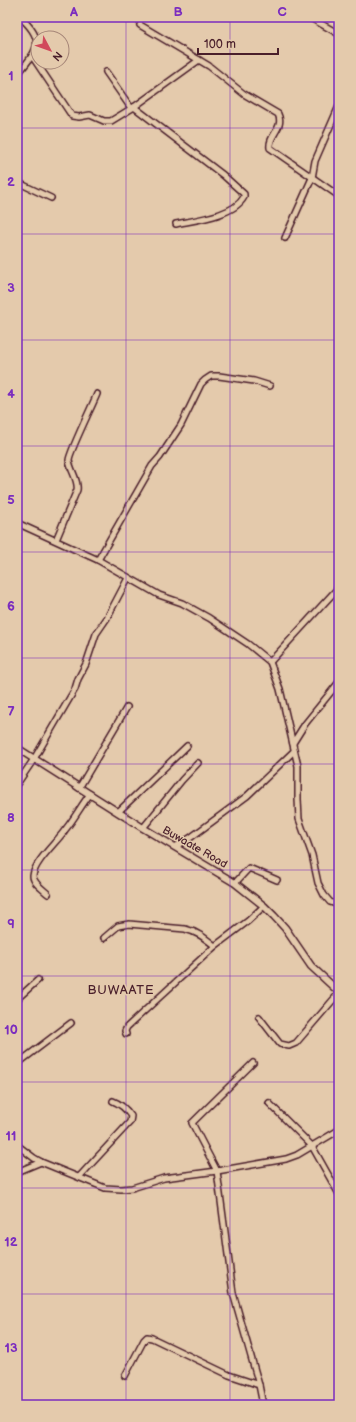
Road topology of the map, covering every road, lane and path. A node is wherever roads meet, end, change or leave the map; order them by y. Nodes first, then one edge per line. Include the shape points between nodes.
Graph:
1 (20, 17) edge
2 (309, 17) edge
3 (140, 25) dead end
4 (33, 30) edge
5 (339, 34) edge
6 (30, 59) edge
7 (199, 60) junction
8 (41, 70) edge
9 (106, 72) dead end
10 (17, 75) edge
11 (339, 106) edge
12 (133, 108) junction
13 (312, 178) junction
14 (17, 182) edge
15 (339, 196) edge
16 (51, 198) dead end
17 (176, 224) dead end
18 (285, 238) dead end
19 (270, 386) dead end
20 (97, 394) dead end
21 (17, 522) edge
22 (56, 540) junction
23 (98, 560) junction
24 (128, 578) junction
25 (339, 586) edge
26 (270, 662) junction
27 (339, 682) edge
28 (127, 707) dead end
29 (293, 743) junction
30 (187, 746) dead end
31 (17, 748) edge
32 (294, 751) junction
33 (34, 759) junction
34 (198, 764) dead end
35 (17, 784) edge
36 (79, 788) junction
37 (90, 794) junction
38 (118, 812) junction
39 (143, 828) junction
40 (175, 847) junction
41 (276, 880) dead end
42 (235, 883) junction
43 (48, 894) dead end
44 (339, 905) edge
45 (264, 906) junction
46 (104, 938) dead end
47 (215, 946) junction
48 (38, 980) dead end
49 (339, 992) edge
50 (17, 999) edge
51 (259, 1017) dead end
52 (71, 1023) dead end
53 (126, 1034) dead end
54 (252, 1063) dead end
55 (17, 1064) edge
56 (113, 1102) dead end
57 (269, 1103) dead end
58 (339, 1130) edge
59 (17, 1145) edge
60 (312, 1146) junction
61 (41, 1162) junction
62 (217, 1171) junction
63 (17, 1172) edge
64 (79, 1177) junction
65 (339, 1194) edge
66 (126, 1376) dead end
67 (259, 1384) junction
68 (263, 1405) edge

1 - 4 street
2 - 5 street
3 - 7 street
6 - 10 street
7 - 12 street
7 - 13 street via 244,94 278,114 280,125 270,141 270,148
8 - 12 street via 72,116 90,115 106,122
9 - 12 street
11 - 13 street via 315,161
12 - 17 street via 218,171 244,194 241,203 215,216
13 - 15 street
13 - 18 street
14 - 16 street
19 - 23 street via 219,376 211,376 201,384 181,424 152,466
20 - 22 street via 69,456 78,486
21 - 22 street
22 - 23 street
23 - 24 street
24 - 26 street via 210,618
24 - 33 street via 96,634 75,689
25 - 26 street
26 - 29 street via 280,689
27 - 29 street
28 - 36 street
29 - 32 street
30 - 38 street
31 - 33 street, Buwaate Road
32 - 40 street via 247,796
32 - 44 street via 298,766 299,819 324,896 330,902
33 - 35 street
33 - 36 street, Buwaate Road
34 - 39 street
36 - 37 street, Buwaate Road
37 - 38 street, Buwaate Road
37 - 43 street via 35,869 34,880
38 - 39 street, Buwaate Road
39 - 40 street, Buwaate Road
40 - 42 street, Buwaate Road
41 - 42 street via 249,868
42 - 45 street, Buwaate Road
45 - 47 street
45 - 49 street, Buwaate Road via 285,928 311,966
46 - 47 street via 118,926 129,924 186,929 199,934
47 - 53 street via 127,1027
48 - 50 street
49 - 51 street via 296,1043 289,1046 280,1044
52 - 55 street
54 - 62 street via 192,1124
56 - 64 street via 126,1109 130,1122
57 - 60 street
58 - 60 street
59 - 61 street
60 - 62 street via 286,1159
60 - 65 street
61 - 63 street
61 - 64 street
62 - 64 street via 164,1178 121,1189 105,1188
62 - 67 street via 233,1293
66 - 67 street via 144,1340 152,1338 229,1375
67 - 68 street

